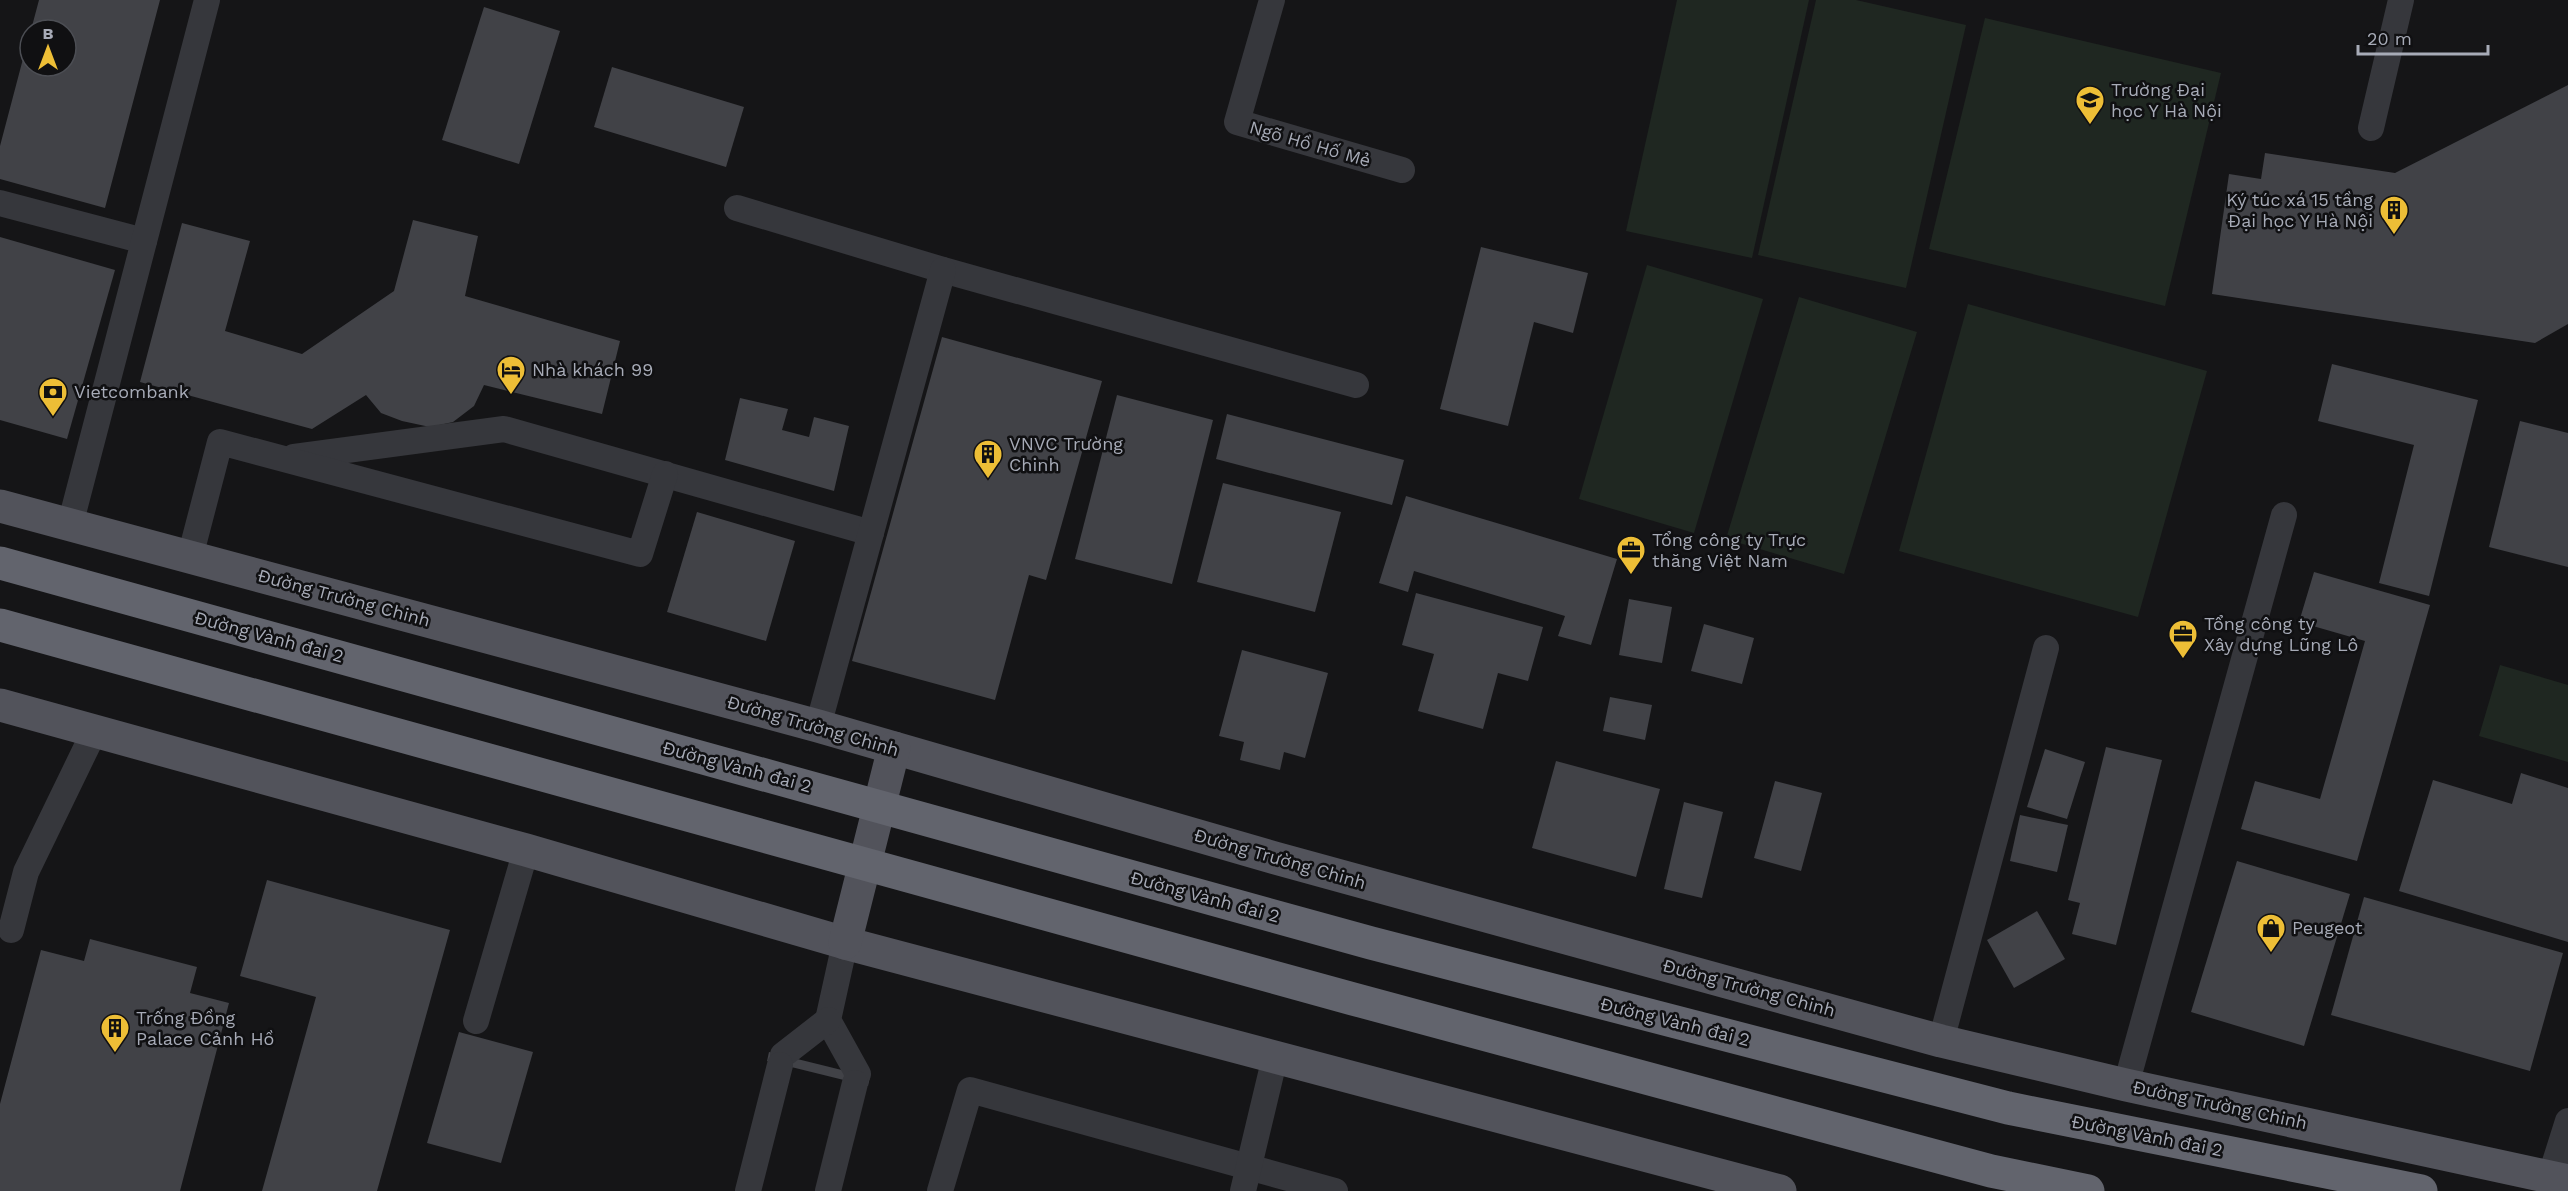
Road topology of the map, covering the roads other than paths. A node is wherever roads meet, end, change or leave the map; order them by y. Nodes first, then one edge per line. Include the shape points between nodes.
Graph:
1 (207, 0) edge
2 (1272, 0) edge
3 (2401, 0) edge
4 (2371, 128) dead end
5 (1402, 170) dead end
6 (0, 203) edge
7 (737, 208) dead end
8 (144, 241) junction
9 (943, 270) junction
10 (1356, 385) dead end
11 (282, 458) junction
12 (665, 474) junction
13 (0, 506) edge
14 (2284, 515) dead end
15 (70, 525) junction
16 (871, 533) junction
17 (190, 556) junction
18 (0, 563) edge
19 (0, 625) edge
20 (2046, 648) dead end
21 (0, 705) edge
22 (818, 726) junction
23 (94, 732) junction
24 (894, 748) junction
25 (526, 850) junction
26 (11, 930) dead end
27 (845, 943) junction
28 (828, 1020) junction
29 (476, 1021) dead end
30 (1941, 1041) junction
31 (1275, 1057) junction
32 (2126, 1085) junction
33 (2568, 1120) edge
34 (1246, 1179) edge
35 (2554, 1183) edge
36 (748, 1191) edge
37 (828, 1191) edge
38 (940, 1191) edge
39 (1335, 1191) edge
40 (1780, 1191) edge
41 (2088, 1191) edge
42 (2421, 1191) edge

1 - 8 lane
2 - 5 lane, Ngõ Hồ Hố Mẻ via 1237,122
3 - 4 lane
6 - 8 lane
7 - 9 lane
8 - 15 lane
9 - 10 lane
9 - 16 lane
11 - 12 lane via 504,429
11 - 12 lane via 640,554
11 - 17 lane via 220,442
12 - 16 lane
13 - 15 main road, Đường Trường Chinh
14 - 32 lane
15 - 17 main road, Đường Trường Chinh
16 - 22 lane
17 - 22 main road, Đường Trường Chinh
18 - 42 highway, Đường Vành đai 2, bridge via 1383,946 2008,1108
19 - 41 highway, bridge via 1364,1003 1991,1171
20 - 30 lane
21 - 23 main road
22 - 24 main road, Đường Trường Chinh
23 - 25 main road
23 - 26 lane via 26,872
24 - 27 main road
24 - 30 main road, Đường Trường Chinh via 1275,858
25 - 27 main road
25 - 29 lane
27 - 28 lane
27 - 31 main road
28 - 36 lane via 781,1060
28 - 37 lane via 856,1079
30 - 32 main road, Đường Trường Chinh
31 - 34 lane
31 - 40 main road
32 - 35 main road, Đường Trường Chinh
33 - 35 lane
34 - 38 lane via 970,1090
34 - 39 lane

